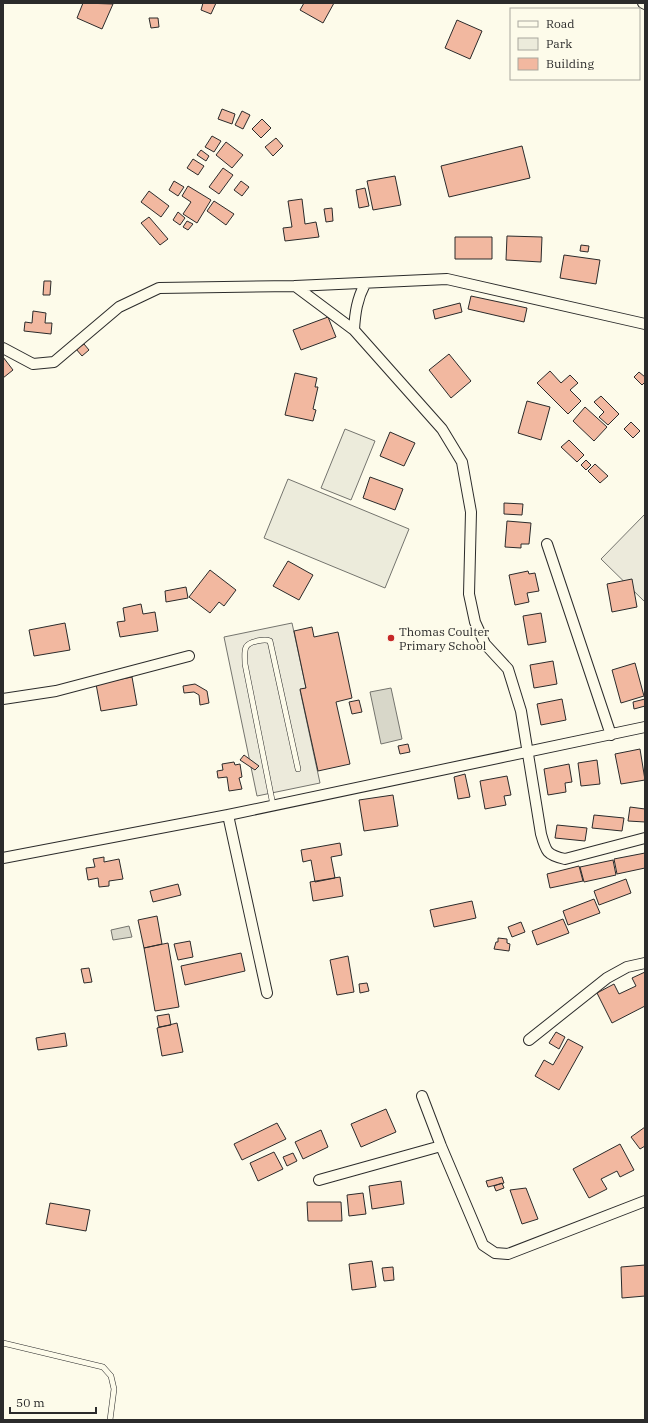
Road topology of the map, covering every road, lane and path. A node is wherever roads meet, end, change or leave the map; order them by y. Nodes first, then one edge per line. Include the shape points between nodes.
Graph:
1 (365, 284) junction
2 (295, 286) junction
3 (645, 324) edge
4 (354, 330) junction
5 (3, 348) edge
6 (547, 544) dead end
7 (189, 656) dead end
8 (3, 699) edge
9 (645, 727) edge
10 (612, 734) junction
11 (527, 751) junction
12 (298, 769) dead end
13 (273, 805) junction
14 (228, 815) junction
15 (645, 838) edge
16 (3, 858) edge
17 (645, 963) edge
18 (267, 993) dead end
19 (529, 1040) dead end
20 (422, 1096) dead end
21 (441, 1146) junction
22 (319, 1180) dead end
23 (645, 1201) edge
24 (3, 1343) edge
25 (110, 1420) edge

1 - 2 street
1 - 3 street via 447,279
1 - 4 street via 360,292 355,312
2 - 4 street
2 - 5 street via 159,288 119,307 54,362 33,364
4 - 11 street via 442,429 462,462 471,512 469,594 475,622 485,644 508,669 521,711
6 - 10 street
7 - 8 street via 56,691
9 - 10 street
10 - 11 street
11 - 13 street
11 - 15 street via 544,847 552,856 565,859
12 - 13 lane via 270,641 266,639 249,642 244,651 245,664
13 - 14 street
14 - 16 street
14 - 18 street
17 - 19 street via 627,967 607,978
20 - 21 street
21 - 22 street
21 - 23 street via 483,1245 495,1253 508,1254
24 - 25 lane via 103,1367 111,1376 114,1389

